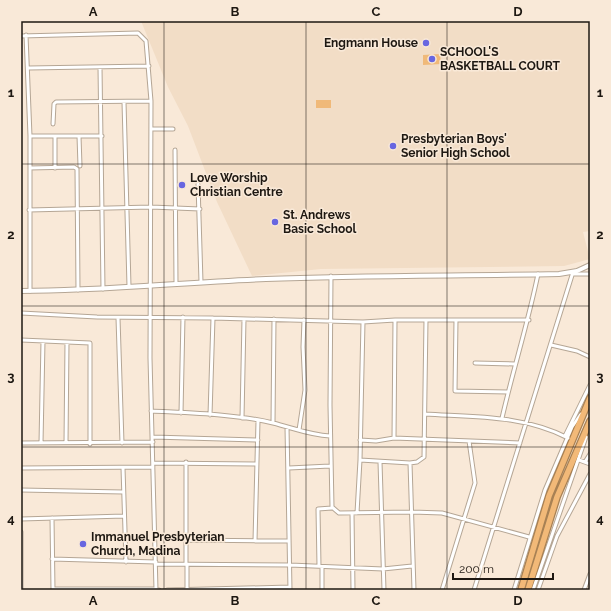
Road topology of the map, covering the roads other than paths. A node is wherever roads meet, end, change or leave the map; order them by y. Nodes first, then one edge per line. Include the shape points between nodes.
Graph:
1 (26, 35) junction
2 (21, 36) edge
3 (149, 66) junction
4 (100, 67) junction
5 (29, 68) junction
6 (151, 101) junction
7 (101, 102) junction
8 (124, 102) junction
9 (53, 124) dead end
10 (151, 129) junction
11 (173, 129) dead end
12 (30, 136) junction
13 (55, 136) junction
14 (79, 136) junction
15 (102, 136) junction
16 (175, 150) dead end
17 (80, 166) dead end
18 (30, 168) junction
19 (55, 168) junction
20 (198, 184) dead end
21 (152, 207) junction
22 (104, 208) junction
23 (127, 208) junction
24 (78, 209) junction
25 (176, 209) junction
26 (200, 209) junction
27 (29, 210) junction
28 (590, 265) edge
29 (572, 273) junction
30 (538, 274) junction
31 (590, 274) edge
32 (330, 276) junction
33 (202, 282) junction
34 (176, 283) junction
35 (151, 284) junction
36 (129, 286) junction
37 (103, 289) junction
38 (78, 290) junction
39 (30, 291) junction
40 (21, 292) edge
41 (21, 313) edge
42 (183, 317) junction
43 (118, 318) junction
44 (150, 318) junction
45 (214, 318) junction
46 (244, 319) junction
47 (274, 320) junction
48 (304, 320) junction
49 (396, 320) junction
50 (426, 320) junction
51 (456, 320) junction
52 (529, 320) junction
53 (330, 322) junction
54 (363, 322) junction
55 (21, 340) edge
56 (43, 341) junction
57 (67, 342) junction
58 (551, 345) junction
59 (590, 357) edge
60 (475, 362) dead end
61 (515, 364) junction
62 (590, 385) edge
63 (508, 392) junction
64 (590, 398) edge
65 (584, 410) junction
66 (151, 411) junction
67 (181, 413) junction
68 (425, 414) junction
69 (210, 415) junction
70 (242, 418) junction
71 (502, 418) junction
72 (258, 421) junction
73 (526, 422) junction
74 (273, 423) junction
75 (589, 424) edge
76 (287, 428) junction
77 (299, 430) junction
78 (330, 436) junction
79 (153, 437) junction
80 (567, 437) junction
81 (394, 438) junction
82 (425, 439) junction
83 (258, 440) junction
84 (360, 440) junction
85 (470, 441) junction
86 (153, 442) junction
87 (21, 443) edge
88 (41, 443) junction
89 (66, 443) junction
90 (122, 443) junction
91 (520, 443) junction
92 (90, 444) junction
93 (590, 454) edge
94 (360, 460) junction
95 (579, 460) junction
96 (186, 462) junction
97 (380, 462) junction
98 (585, 462) junction
99 (153, 463) junction
100 (257, 464) junction
101 (410, 464) junction
102 (590, 464) edge
103 (330, 466) junction
104 (153, 467) junction
105 (21, 468) edge
106 (123, 468) junction
107 (289, 468) junction
108 (590, 474) edge
109 (21, 490) edge
110 (123, 492) junction
111 (332, 508) junction
112 (352, 512) junction
113 (380, 512) junction
114 (412, 512) junction
115 (357, 513) junction
116 (124, 516) junction
117 (52, 518) junction
118 (21, 519) edge
119 (463, 520) junction
120 (493, 527) junction
121 (21, 532) edge
122 (529, 537) junction
123 (186, 540) junction
124 (255, 541) junction
125 (289, 541) junction
126 (52, 560) junction
127 (126, 562) junction
128 (156, 563) junction
129 (187, 564) junction
130 (290, 565) junction
131 (320, 566) junction
132 (412, 566) junction
133 (352, 568) junction
134 (383, 569) junction
135 (590, 574) edge
136 (260, 589) edge
137 (290, 589) edge
138 (514, 589) edge
139 (22, 590) edge
140 (53, 590) edge
141 (157, 590) edge
142 (167, 590) edge
143 (187, 590) edge
144 (322, 590) edge
145 (353, 590) edge
146 (384, 590) edge
147 (414, 590) edge
148 (442, 590) edge
149 (474, 590) edge
150 (521, 590) edge
151 (529, 590) edge
152 (533, 590) edge
153 (538, 590) edge
154 (584, 590) edge

1 - 2 street
1 - 3 street via 138,33 146,41
1 - 5 street
3 - 4 street
3 - 6 street
4 - 5 street
4 - 7 street
5 - 12 street
6 - 8 street
6 - 10 street
7 - 8 street
7 - 9 street via 56,102
7 - 15 street
8 - 23 street
10 - 11 street
10 - 21 street
12 - 13 street
12 - 18 street
13 - 14 street
13 - 19 street
14 - 15 street
14 - 17 street
15 - 22 street
16 - 25 street
18 - 19 street
18 - 27 street
19 - 24 street via 77,169
20 - 26 street
21 - 23 street
21 - 25 street
21 - 35 street
22 - 23 street
22 - 24 street
22 - 37 street
23 - 36 street
24 - 27 street
24 - 38 street
25 - 26 street
25 - 34 street
26 - 33 street
27 - 39 street
28 - 29 street
29 - 30 street
29 - 31 street
29 - 58 street
30 - 32 street
30 - 52 street
32 - 33 street
32 - 53 street
33 - 34 street
34 - 35 street
35 - 36 street
35 - 44 street
36 - 37 street
37 - 38 street
38 - 39 street
39 - 40 street
41 - 43 street
42 - 44 street
42 - 45 street
42 - 67 street
43 - 44 street
43 - 90 street
44 - 66 street
45 - 46 street
45 - 69 street
46 - 47 street
46 - 70 street
47 - 48 street
47 - 74 street
48 - 53 street
48 - 77 street via 305,390
49 - 50 street
49 - 54 street
49 - 81 street
50 - 51 street
50 - 68 street
51 - 52 street
51 - 63 street via 455,391
52 - 61 street
53 - 54 street
53 - 78 street
54 - 84 street
55 - 56 street
56 - 57 street
56 - 88 street
57 - 89 street
57 - 92 street via 90,343
58 - 59 street
58 - 73 street
60 - 61 street
61 - 63 street
62 - 80 street
63 - 71 street
64 - 65 highway
65 - 80 street
65 - 150 highway via 549,496
66 - 67 street
66 - 79 street
67 - 69 street
68 - 71 street
68 - 82 street
69 - 70 street
70 - 72 street
71 - 73 street
72 - 74 street
72 - 83 street
73 - 80 street
73 - 91 street
74 - 76 street
75 - 95 street
75 - 151 highway via 557,497
76 - 77 street
76 - 107 street
77 - 78 street
78 - 103 street
79 - 83 street
79 - 86 street
80 - 122 street
81 - 82 street
81 - 84 street
82 - 85 street
82 - 101 street via 422,460
83 - 100 street
84 - 94 street
85 - 91 street
85 - 119 street via 475,483
86 - 90 street
86 - 99 street
87 - 88 street
88 - 89 street
89 - 92 street
90 - 92 street
91 - 120 street
93 - 98 street
94 - 97 street
94 - 115 street
95 - 98 street
95 - 152 street
96 - 99 street
96 - 100 street
96 - 123 street
97 - 101 street
97 - 113 street
98 - 102 street
99 - 104 street
100 - 124 street
101 - 114 street
103 - 107 street
103 - 111 street
104 - 106 street
104 - 128 street
105 - 106 street
106 - 110 street
107 - 125 street
108 - 153 street via 557,536
109 - 110 street
110 - 116 street
111 - 112 street via 339,513
111 - 131 street via 318,509
112 - 115 street
112 - 133 street
113 - 114 street
113 - 115 street
113 - 134 street
114 - 119 street via 442,514
114 - 132 street
116 - 117 street
116 - 127 street
117 - 118 street
117 - 126 street
119 - 120 street
119 - 148 street
120 - 122 street
120 - 149 street
121 - 139 street
122 - 138 street
123 - 124 street
123 - 129 street
124 - 125 street
125 - 130 street
126 - 127 street
126 - 140 street
127 - 128 street
128 - 129 street
128 - 141 street
129 - 130 street
129 - 143 street
130 - 131 street
130 - 137 street
131 - 133 street
131 - 144 street
132 - 134 street
132 - 147 street
133 - 134 street
133 - 145 street
134 - 146 street
135 - 154 street
136 - 137 street
136 - 143 street
138 - 150 highway
140 - 141 street
142 - 143 street

